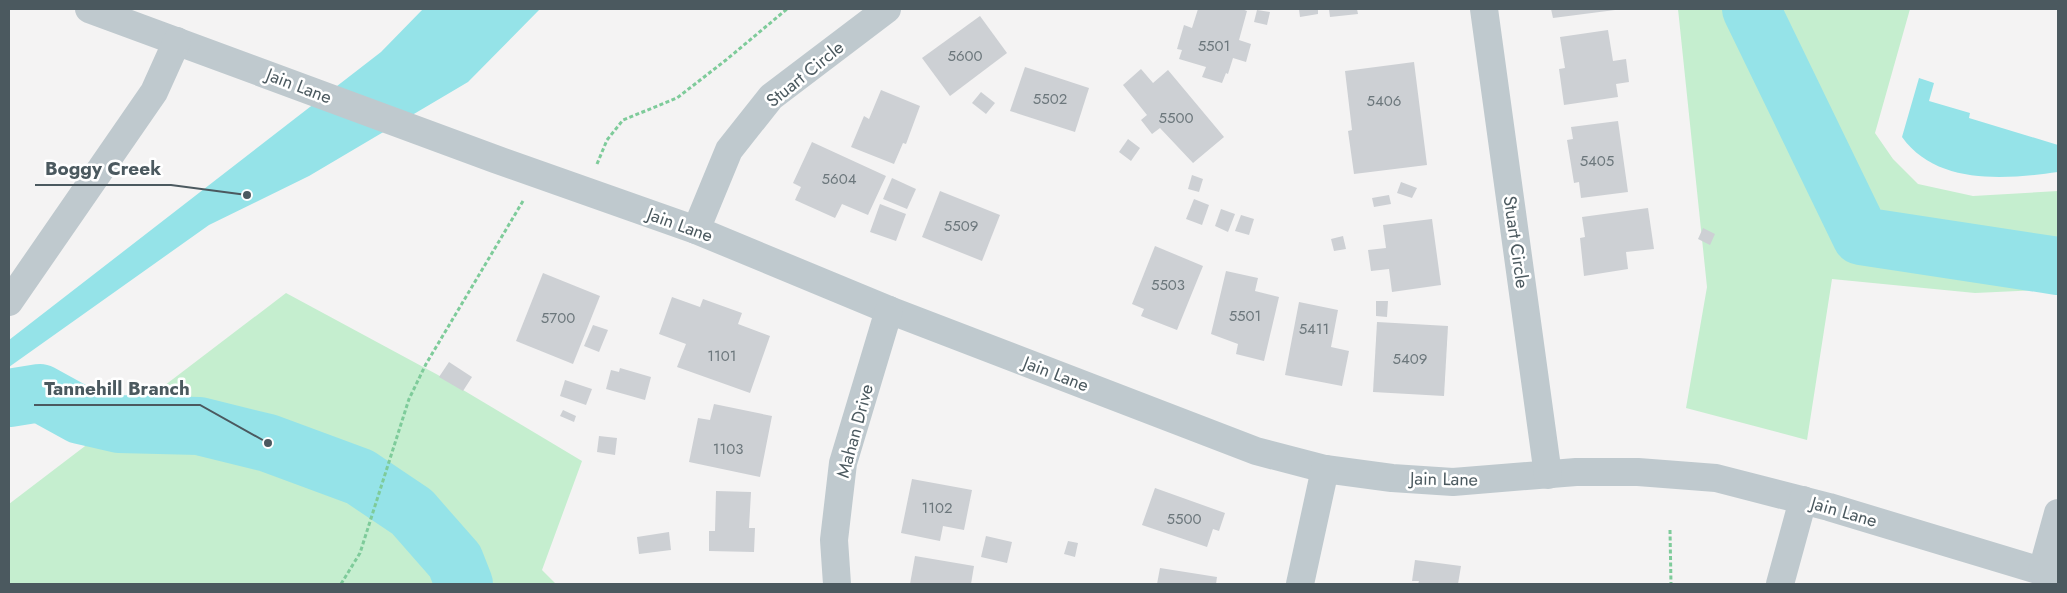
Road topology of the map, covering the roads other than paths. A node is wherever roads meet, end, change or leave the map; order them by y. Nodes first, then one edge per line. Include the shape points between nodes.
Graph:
1 (89, 9) edge
2 (887, 9) edge
3 (1484, 9) edge
4 (177, 41) junction
5 (696, 230) junction
6 (9, 302) edge
7 (889, 310) junction
8 (1325, 469) junction
9 (1548, 475) junction
10 (1803, 500) junction
11 (2058, 513) edge
12 (2050, 573) edge
13 (837, 584) edge
14 (1300, 584) edge
15 (1780, 584) edge

1 - 4 street, Jain Lane
2 - 5 street, Stuart Circle via 771,97 729,150
3 - 9 street, Stuart Circle
4 - 5 street, Jain Lane
4 - 6 street via 154,92
5 - 7 street, Jain Lane
7 - 8 street, Jain Lane via 1256,451
7 - 13 street, Mahan Drive via 843,463 834,540
8 - 9 street, Jain Lane via 1453,482
8 - 14 street
9 - 10 street, Jain Lane via 1638,472 1716,478
10 - 12 street, Jain Lane
10 - 15 street
11 - 12 street

